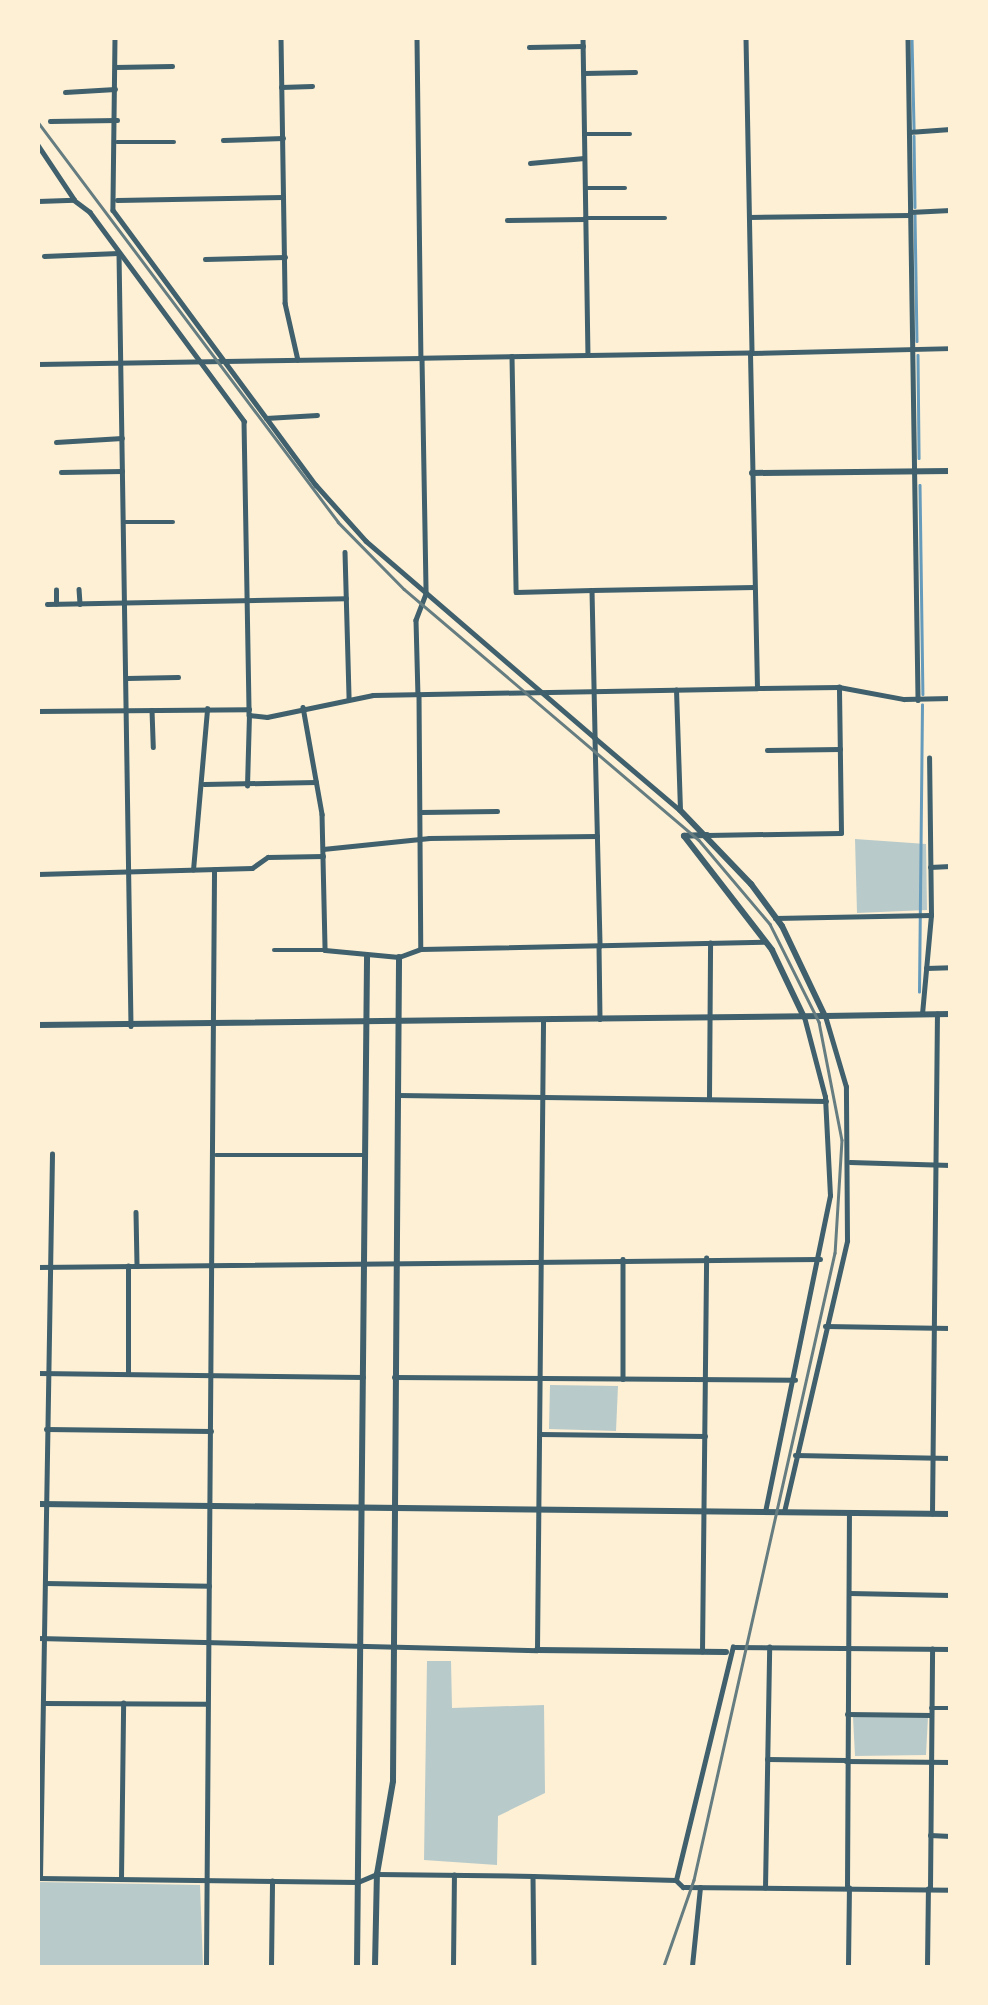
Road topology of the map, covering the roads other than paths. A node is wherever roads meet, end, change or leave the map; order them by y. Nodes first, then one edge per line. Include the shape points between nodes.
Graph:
1 (115, 38) edge
2 (281, 38) edge
3 (417, 38) edge
4 (583, 38) edge
5 (746, 38) edge
6 (908, 38) edge
7 (583, 46) junction
8 (529, 47) dead end
9 (172, 66) dead end
10 (115, 67) junction
11 (635, 72) dead end
12 (584, 73) junction
13 (312, 86) dead end
14 (281, 87) junction
15 (115, 89) junction
16 (65, 92) dead end
17 (117, 120) junction
18 (50, 121) dead end
19 (950, 129) edge
20 (909, 132) junction
21 (584, 134) junction
22 (630, 134) dead end
23 (283, 138) junction
24 (223, 140) dead end
25 (117, 142) junction
26 (174, 142) dead end
27 (38, 145) edge
28 (584, 158) junction
29 (530, 163) dead end
30 (585, 188) junction
31 (625, 188) dead end
32 (284, 197) junction
33 (74, 200) junction
34 (117, 200) junction
35 (38, 201) edge
36 (950, 210) edge
37 (910, 213) junction
38 (749, 217) junction
39 (585, 218) junction
40 (665, 218) dead end
41 (507, 220) dead end
42 (119, 253) junction
43 (44, 256) dead end
44 (285, 257) junction
45 (205, 259) dead end
46 (950, 348) edge
47 (912, 349) junction
48 (751, 353) junction
49 (587, 355) junction
50 (512, 356) junction
51 (422, 358) junction
52 (298, 360) junction
53 (226, 361) junction
54 (200, 362) junction
55 (38, 363) edge
56 (121, 363) junction
57 (317, 415) dead end
58 (266, 418) junction
59 (122, 438) junction
60 (56, 442) dead end
61 (122, 471) junction
62 (950, 471) edge
63 (61, 472) dead end
64 (915, 472) junction
65 (752, 473) junction
66 (123, 522) junction
67 (173, 522) dead end
68 (345, 552) dead end
69 (754, 587) junction
70 (79, 589) dead end
71 (57, 590) dead end
72 (592, 590) junction
73 (346, 598) junction
74 (426, 598) junction
75 (250, 601) junction
76 (125, 603) junction
77 (47, 604) dead end
78 (56, 604) junction
79 (80, 604) junction
80 (178, 677) dead end
81 (127, 678) junction
82 (839, 687) junction
83 (757, 688) junction
84 (676, 690) junction
85 (594, 691) junction
86 (538, 692) junction
87 (419, 694) junction
88 (950, 698) edge
89 (349, 699) junction
90 (918, 700) junction
91 (303, 707) junction
92 (128, 709) junction
93 (152, 709) junction
94 (206, 709) junction
95 (38, 711) edge
96 (249, 712) junction
97 (595, 738) junction
98 (153, 747) dead end
99 (840, 749) junction
100 (767, 750) dead end
101 (929, 758) dead end
102 (316, 782) junction
103 (204, 784) junction
104 (247, 786) junction
105 (680, 810) junction
106 (497, 811) dead end
107 (421, 812) junction
108 (707, 835) junction
109 (597, 836) junction
110 (422, 839) junction
111 (323, 849) junction
112 (323, 856) junction
113 (950, 866) edge
114 (930, 867) junction
115 (193, 870) junction
116 (214, 870) junction
117 (129, 872) junction
118 (38, 874) edge
119 (927, 915) junction
120 (775, 918) junction
121 (766, 942) junction
122 (710, 943) junction
123 (599, 946) junction
124 (421, 949) junction
125 (274, 950) dead end
126 (325, 950) junction
127 (367, 957) junction
128 (399, 957) junction
129 (950, 967) edge
130 (926, 968) junction
131 (922, 1014) junction
132 (937, 1014) junction
133 (950, 1014) edge
134 (825, 1016) junction
135 (804, 1017) junction
136 (709, 1018) junction
137 (543, 1021) junction
138 (600, 1021) junction
139 (399, 1023) junction
140 (38, 1025) edge
141 (366, 1025) junction
142 (131, 1026) junction
143 (216, 1026) junction
144 (398, 1095) junction
145 (541, 1097) junction
146 (709, 1098) junction
147 (826, 1101) junction
148 (52, 1154) dead end
149 (216, 1155) junction
150 (365, 1155) junction
151 (850, 1162) junction
152 (936, 1165) junction
153 (950, 1165) edge
154 (136, 1212) dead end
155 (706, 1258) junction
156 (622, 1259) junction
157 (820, 1259) junction
158 (541, 1261) junction
159 (397, 1264) junction
160 (213, 1265) junction
161 (365, 1265) junction
162 (128, 1266) junction
163 (137, 1266) junction
164 (38, 1267) edge
165 (48, 1267) junction
166 (825, 1326) junction
167 (933, 1328) junction
168 (950, 1328) edge
169 (38, 1373) edge
170 (48, 1374) junction
171 (128, 1374) junction
172 (213, 1375) junction
173 (363, 1377) junction
174 (394, 1377) junction
175 (540, 1379) junction
176 (623, 1379) junction
177 (705, 1379) junction
178 (795, 1380) junction
179 (46, 1429) junction
180 (211, 1431) junction
181 (540, 1434) junction
182 (705, 1436) junction
183 (795, 1455) junction
184 (932, 1457) junction
185 (950, 1458) edge
186 (42, 1504) edge
187 (211, 1506) junction
188 (363, 1507) junction
189 (395, 1508) junction
190 (538, 1509) junction
191 (704, 1511) junction
192 (765, 1512) junction
193 (784, 1512) junction
194 (849, 1513) junction
195 (932, 1514) junction
196 (950, 1514) edge
197 (46, 1583) junction
198 (209, 1586) junction
199 (849, 1593) junction
200 (950, 1595) edge
201 (41, 1638) edge
202 (209, 1640) junction
203 (361, 1642) junction
204 (769, 1647) junction
205 (391, 1648) junction
206 (848, 1648) junction
207 (932, 1649) junction
208 (950, 1649) edge
209 (537, 1650) junction
210 (702, 1652) junction
211 (726, 1652) junction
212 (43, 1703) junction
213 (123, 1703) junction
214 (207, 1703) junction
215 (931, 1708) junction
216 (950, 1708) edge
217 (847, 1714) junction
218 (931, 1715) junction
219 (767, 1759) junction
220 (846, 1760) junction
221 (930, 1762) junction
222 (950, 1762) edge
223 (930, 1835) junction
224 (950, 1836) edge
225 (377, 1874) junction
226 (454, 1875) junction
227 (533, 1876) junction
228 (39, 1878) edge
229 (121, 1879) junction
230 (676, 1880) junction
231 (205, 1881) junction
232 (272, 1881) junction
233 (358, 1882) junction
234 (700, 1887) junction
235 (765, 1888) junction
236 (848, 1888) junction
237 (929, 1889) junction
238 (950, 1890) edge
239 (206, 1966) edge
240 (271, 1966) edge
241 (357, 1966) edge
242 (374, 1966) edge
243 (453, 1966) edge
244 (534, 1966) edge
245 (692, 1966) edge
246 (848, 1966) edge
247 (926, 1966) edge

1 - 10 street
2 - 14 street
3 - 51 street
4 - 7 street
5 - 38 street
6 - 20 street
7 - 8 street
7 - 12 street
9 - 10 street
10 - 15 street
11 - 12 street
12 - 21 street
13 - 14 street
14 - 23 street
15 - 16 street
15 - 17 street
17 - 18 street
17 - 25 street
19 - 20 street
20 - 37 street
21 - 22 street
21 - 28 street
23 - 24 street
23 - 32 street
25 - 26 street
25 - 34 street
27 - 33 street
28 - 29 street
28 - 30 street
30 - 31 street
30 - 39 street
32 - 34 street
32 - 44 street
33 - 35 street
33 - 42 street
34 - 53 street via 113,210
36 - 37 street
37 - 38 street
37 - 47 street
38 - 48 street
39 - 40 street
39 - 41 street
39 - 49 street
42 - 43 street
42 - 54 street
42 - 56 street
44 - 45 street
44 - 52 street via 285,303
46 - 47 street
47 - 48 street
47 - 64 street
48 - 49 street
48 - 65 street
49 - 50 street
50 - 51 street
50 - 72 street via 516,592
51 - 52 street
51 - 74 street
52 - 53 street
53 - 54 street
53 - 58 street
54 - 56 street
54 - 75 street via 244,423
55 - 56 street
56 - 59 street
57 - 58 street
58 - 74 street via 341,513
59 - 60 street
59 - 61 street
61 - 63 street
61 - 66 street
62 - 64 street
64 - 65 street
64 - 90 street
65 - 69 street
66 - 67 street
66 - 76 street
68 - 73 street
69 - 72 street
69 - 83 street
70 - 79 street
71 - 78 street
72 - 85 street
73 - 75 street
73 - 89 street
74 - 86 street
74 - 87 street via 416,620
75 - 76 street
75 - 96 street
76 - 79 street
76 - 81 street
77 - 78 street
78 - 79 street
80 - 81 street
81 - 92 street
82 - 83 street
82 - 90 street
82 - 99 street
83 - 84 street
84 - 85 street
84 - 105 street
85 - 86 street
85 - 97 street
86 - 87 street
86 - 97 street
87 - 89 street
87 - 107 street
88 - 90 street
89 - 91 street
91 - 96 street
91 - 102 street
92 - 93 street
92 - 95 street
92 - 117 street
93 - 94 street
93 - 98 street
94 - 96 street
94 - 103 street
96 - 104 street
97 - 105 street
97 - 109 street
99 - 100 street
99 - 108 street via 841,833
101 - 114 street
102 - 104 street
102 - 111 street
103 - 104 street
103 - 115 street
105 - 108 street
106 - 107 street
107 - 110 street
108 - 120 street
108 - 121 street via 684,836
109 - 110 street
109 - 123 street
110 - 111 street
110 - 124 street
111 - 112 street
112 - 116 street via 268,857 252,868
112 - 126 street
113 - 114 street
114 - 119 street
115 - 116 street
115 - 117 street
116 - 143 street
117 - 118 street
117 - 142 street
119 - 120 street
119 - 130 street
120 - 134 street
121 - 122 street
121 - 135 street
122 - 123 street
122 - 136 street
123 - 124 street
123 - 138 street
124 - 128 street
125 - 126 street
126 - 127 street
127 - 128 street
127 - 141 street
128 - 139 street
129 - 130 street
130 - 131 street
131 - 132 street
131 - 134 street
132 - 133 street
132 - 152 street
134 - 135 street
134 - 151 street via 846,1087
135 - 136 street
135 - 147 street
136 - 138 street
136 - 146 street
137 - 138 street
137 - 139 street
137 - 145 street
139 - 141 street
139 - 144 street
140 - 142 street
141 - 143 street
141 - 150 street
142 - 143 street
143 - 149 street
144 - 145 street
144 - 159 street
145 - 146 street
145 - 158 street
146 - 147 street
147 - 157 street via 831,1162
148 - 165 street
149 - 150 street
149 - 160 street
150 - 161 street
151 - 152 street
151 - 166 street via 847,1241
152 - 153 street
152 - 167 street
154 - 163 street
155 - 156 street
155 - 157 street
155 - 177 street
156 - 158 street
156 - 176 street
157 - 178 street
158 - 159 street
158 - 175 street
159 - 161 street
159 - 174 street
160 - 161 street
160 - 163 street
160 - 172 street
161 - 173 street
162 - 163 street
162 - 165 street
162 - 171 street
164 - 165 street
165 - 170 street
166 - 167 street
166 - 183 street
167 - 168 street
167 - 184 street
169 - 170 street
170 - 171 street
170 - 179 street
171 - 172 street
172 - 173 street
172 - 180 street
173 - 188 street
174 - 175 street
174 - 189 street
175 - 176 street
175 - 181 street
176 - 177 street
177 - 178 street
177 - 182 street
178 - 192 street
179 - 180 street
179 - 186 street
180 - 187 street
181 - 182 street
181 - 190 street
182 - 191 street
183 - 184 street
183 - 193 street
184 - 185 street
184 - 195 street
186 - 187 street
186 - 197 street
187 - 188 street
187 - 198 street
188 - 189 street
188 - 203 street
189 - 190 street
189 - 205 street
190 - 191 street
190 - 209 street
191 - 192 street
191 - 210 street
192 - 193 street
193 - 194 street
194 - 195 street
194 - 199 street
195 - 196 street
197 - 198 street
197 - 201 street
198 - 202 street
199 - 200 street
199 - 206 street
201 - 202 street
201 - 212 street
202 - 203 street
202 - 214 street
203 - 205 street
203 - 233 street
204 - 206 street
204 - 211 street
204 - 219 street
205 - 209 street
205 - 225 street via 393,1781
206 - 207 street
206 - 217 street
207 - 208 street
207 - 215 street
209 - 210 street
210 - 211 street
211 - 230 street
212 - 213 street
212 - 228 street
213 - 214 street
213 - 229 street
214 - 231 street
215 - 216 street
215 - 218 street
217 - 218 street
217 - 220 street
218 - 221 street
219 - 220 street
219 - 235 street
220 - 221 street
220 - 236 street
221 - 222 street
221 - 223 street
223 - 224 street
223 - 237 street
225 - 226 street
225 - 233 street
225 - 242 street
226 - 227 street
226 - 243 street
227 - 230 street
227 - 244 street
228 - 229 street
229 - 231 street
230 - 234 street via 683,1887
231 - 232 street
231 - 239 street
232 - 233 street
232 - 240 street
233 - 241 street
234 - 235 street
234 - 245 street
235 - 236 street
236 - 237 street
236 - 246 street
237 - 238 street
237 - 247 street

